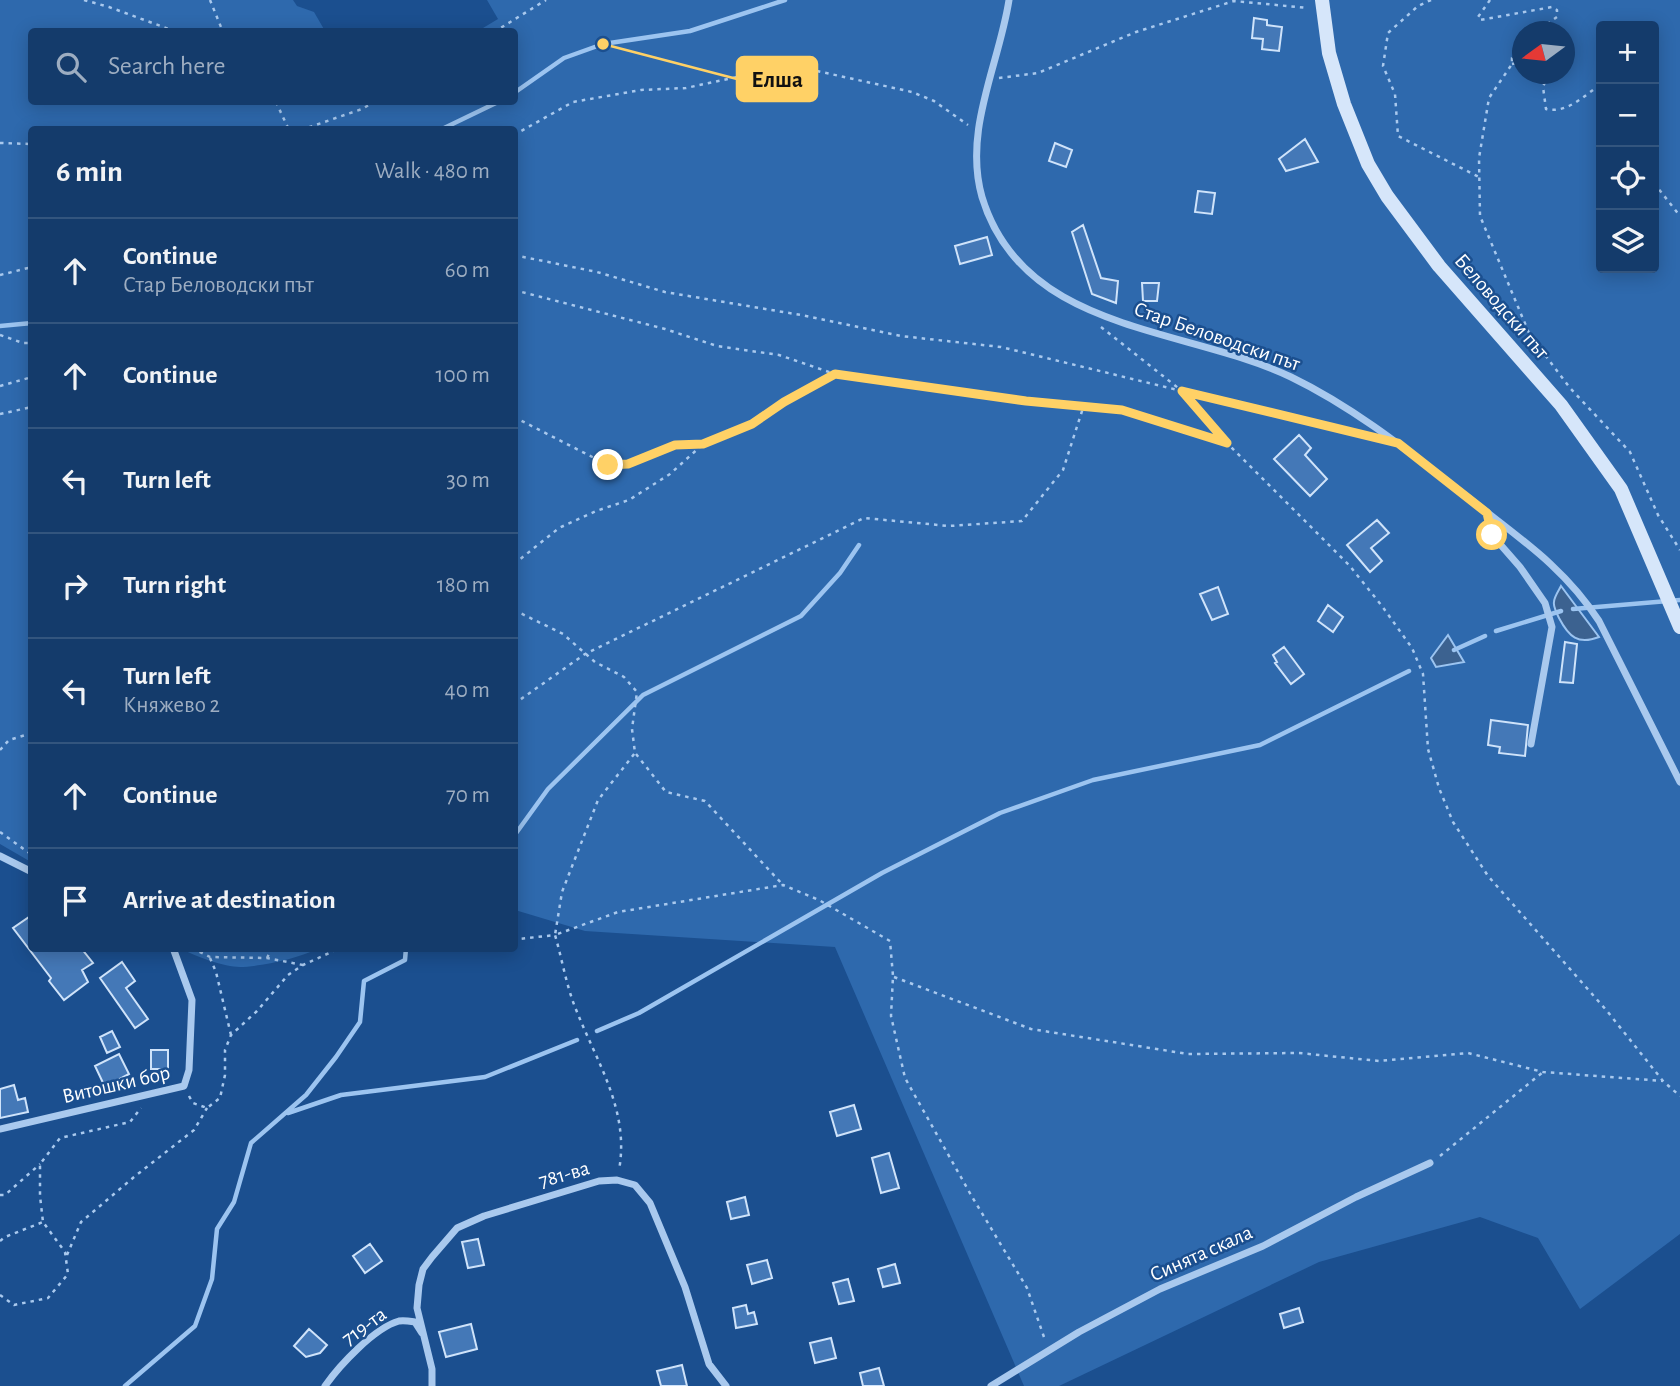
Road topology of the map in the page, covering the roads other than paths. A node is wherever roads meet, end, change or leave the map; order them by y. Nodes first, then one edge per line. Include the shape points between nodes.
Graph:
1 (1009, 0) edge
2 (1323, 5) edge
3 (1487, 513) junction
4 (1680, 627) edge
5 (1531, 744) dead end
6 (1680, 782) edge
7 (0, 856) edge
8 (28, 870) edge
9 (174, 952) edge
10 (0, 1129) edge
11 (1430, 1163) road end
12 (426, 1340) junction
13 (325, 1386) edge
14 (432, 1386) edge
15 (726, 1386) edge
16 (991, 1386) edge

1 - 3 street, Стар Беловодски път via 982,105 976,160 990,217 1015,259 1065,300 1290,376 1398,443
2 - 4 street, Беловодски път via 1329,53 1368,164 1438,266 1561,405 1621,489
3 - 5 street via 1492,535 1545,603 1552,627
3 - 6 street, Стар Беловодски път via 1548,559 1584,598
7 - 8 street
9 - 10 street, Витошки бор via 192,1000 184,1086
11 - 16 street, Синята скала via 1263,1246 1160,1289
12 - 13 street, 719-та via 415,1322 401,1320 336,1370
12 - 14 street, 781-ва
12 - 15 street, 781-ва via 417,1308 423,1269 457,1228 599,1181 617,1180 635,1185 650,1203 685,1287 709,1364

